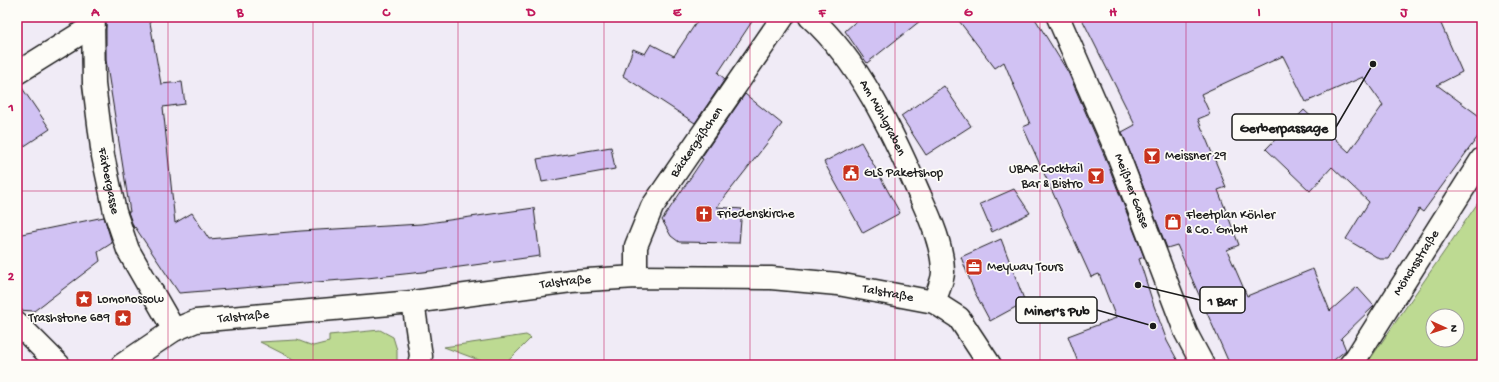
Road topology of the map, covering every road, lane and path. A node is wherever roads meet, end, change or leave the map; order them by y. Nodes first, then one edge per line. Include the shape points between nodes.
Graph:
1 (783, 17) edge
2 (810, 17) edge
3 (1058, 17) edge
4 (93, 21) edge
5 (17, 73) edge
6 (1482, 159) edge
7 (636, 277) junction
8 (413, 302) junction
9 (934, 302) junction
10 (17, 323) edge
11 (174, 330) junction
12 (59, 365) edge
13 (122, 365) edge
14 (419, 365) edge
15 (990, 365) edge
16 (1204, 365) edge
17 (1350, 365) edge

1 - 7 street, Bäckergäßchen via 652,208 636,246
2 - 9 street, Am Mühlgraben via 826,31 848,60 872,98 905,160 928,213 939,249 943,274
3 - 16 street, Meißner Gasse via 1117,152 1186,332
4 - 5 street
4 - 11 street, Färbergasse via 95,91 103,156 115,212 128,250
6 - 17 street, Mönchsstraße
7 - 8 street, Talstraße via 571,281
7 - 9 street, Talstraße via 779,278 838,284
8 - 11 street, Talstraße via 196,321
8 - 14 street via 421,356
9 - 15 street, Talstraße via 959,318
10 - 12 street
11 - 13 street, Talstraße

